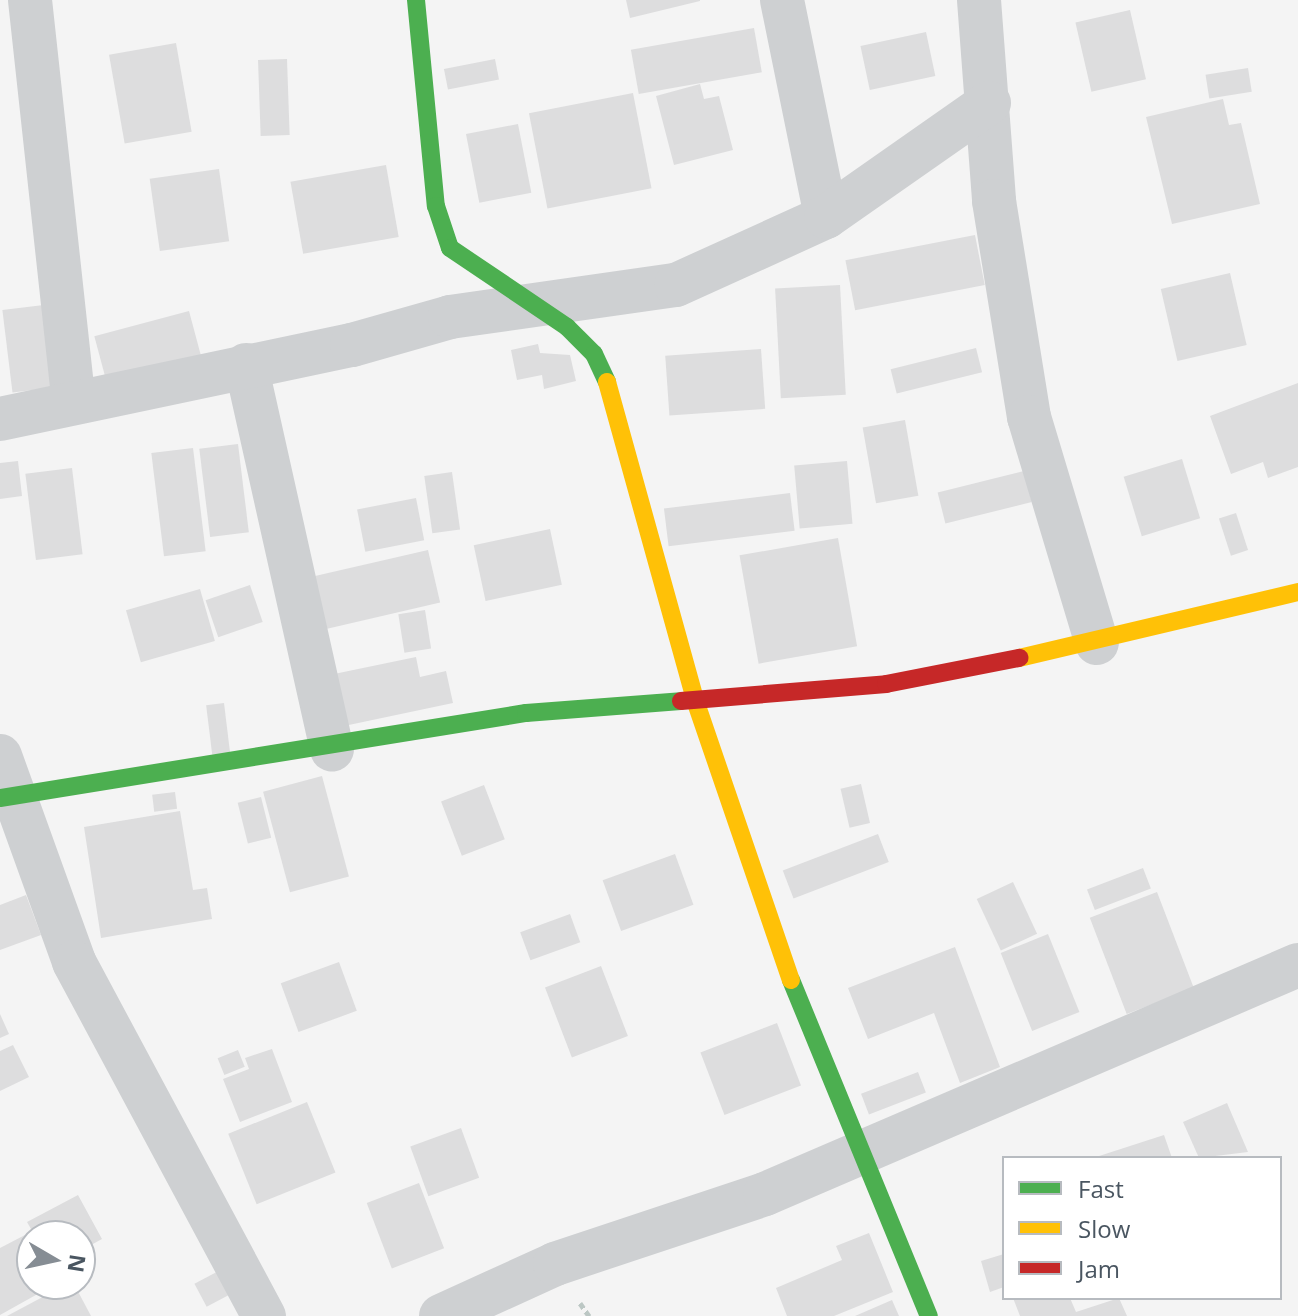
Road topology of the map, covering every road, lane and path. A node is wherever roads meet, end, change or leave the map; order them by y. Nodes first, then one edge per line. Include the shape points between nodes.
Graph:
1 (30, 0) edge
2 (416, 0) edge
3 (782, 0) edge
4 (979, 0) edge
5 (989, 103) junction
6 (826, 217) junction
7 (540, 305) junction
8 (246, 365) junction
9 (74, 402) junction
10 (0, 419) edge
11 (1298, 592) edge
12 (1097, 643) junction
13 (695, 700) junction
14 (332, 750) junction
15 (4, 783) edge
16 (1298, 965) edge
17 (861, 1147) junction
18 (264, 1316) edge
19 (441, 1316) edge
20 (929, 1316) edge

1 - 9 street
2 - 7 street via 436,206 450,248
3 - 6 street
4 - 5 street
5 - 6 street
5 - 12 street via 994,201 1029,417
6 - 7 street via 676,285
7 - 8 street via 450,317
7 - 13 street via 594,354 609,385
8 - 9 street
8 - 14 street
9 - 10 street
11 - 12 street
12 - 13 street via 886,684
13 - 14 street via 526,713
13 - 17 street via 772,935
14 - 15 street
15 - 18 street via 74,962
16 - 17 street
17 - 19 street via 765,1194 555,1264
17 - 20 street

